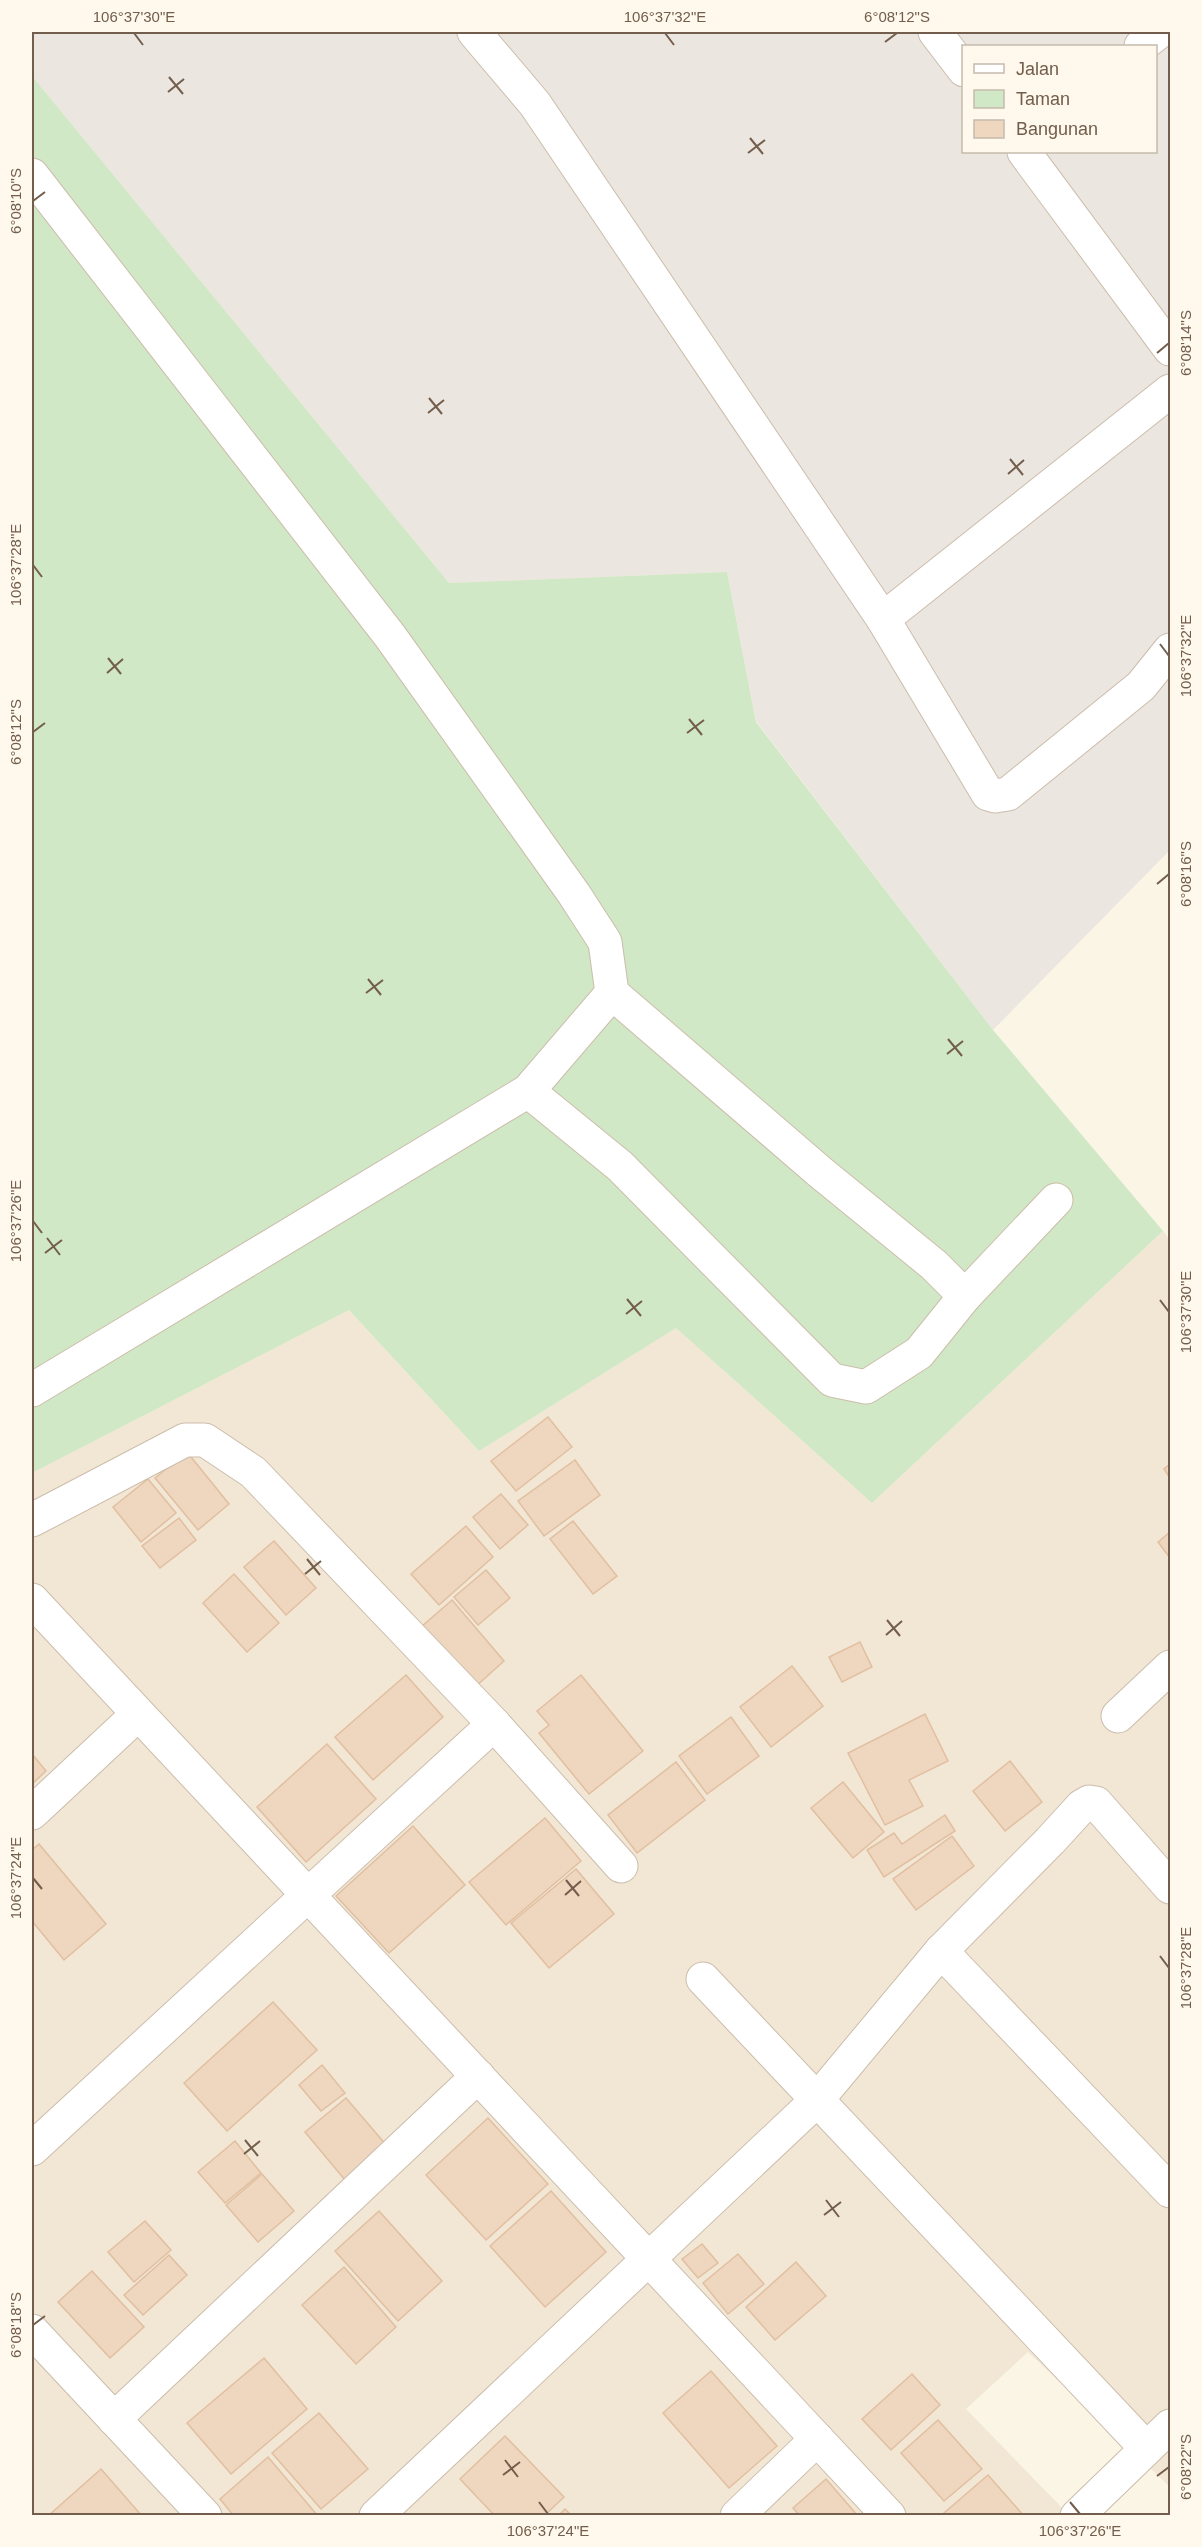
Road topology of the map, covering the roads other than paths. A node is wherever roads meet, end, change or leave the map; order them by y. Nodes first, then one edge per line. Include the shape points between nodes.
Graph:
1 (474, 32) edge
2 (935, 32) edge
3 (1159, 32) edge
4 (1142, 45) edge
5 (962, 69) edge
6 (1025, 153) edge
7 (32, 175) edge
8 (1170, 349) edge
9 (1170, 391) edge
10 (883, 619) junction
11 (1170, 650) edge
12 (612, 993) junction
13 (528, 1091) junction
14 (1056, 1200) dead end
15 (965, 1296) junction
16 (32, 1390) edge
17 (32, 1520) edge
18 (32, 1600) edge
19 (1170, 1667) edge
20 (138, 1714) junction
21 (1118, 1716) dead end
22 (494, 1724) junction
23 (32, 1813) edge
24 (621, 1866) dead end
25 (1170, 1887) edge
26 (309, 1896) junction
27 (941, 1951) junction
28 (703, 1979) dead end
29 (478, 2076) junction
30 (816, 2101) junction
31 (32, 2149) edge
32 (1170, 2191) edge
33 (649, 2259) junction
34 (32, 2331) edge
35 (114, 2419) junction
36 (1170, 2426) edge
37 (817, 2439) junction
38 (1146, 2448) junction
39 (205, 2516) edge
40 (376, 2516) edge
41 (737, 2516) edge
42 (889, 2516) edge
43 (1077, 2516) edge

1 - 10 street via 535,104
2 - 5 street
3 - 4 street
6 - 8 street
7 - 12 street via 411,665 605,942
9 - 10 street
10 - 11 street via 984,790 995,796 1008,794 1141,686
12 - 13 street
12 - 15 street via 934,1265
13 - 15 street via 620,1166 832,1380 866,1388 919,1353
13 - 16 street
14 - 15 street
17 - 22 street via 185,1440 205,1440 253,1472
18 - 20 street
19 - 21 street
20 - 23 street
20 - 26 street
22 - 24 street
22 - 26 street
25 - 27 street via 1096,1803 1089,1802
26 - 29 street
26 - 31 street
27 - 30 street
27 - 32 street
28 - 30 street
29 - 33 street
29 - 35 street
30 - 33 street
30 - 38 street
33 - 37 street
33 - 40 street
34 - 35 street
35 - 39 street
36 - 38 street
37 - 41 street
37 - 42 street
38 - 43 street

